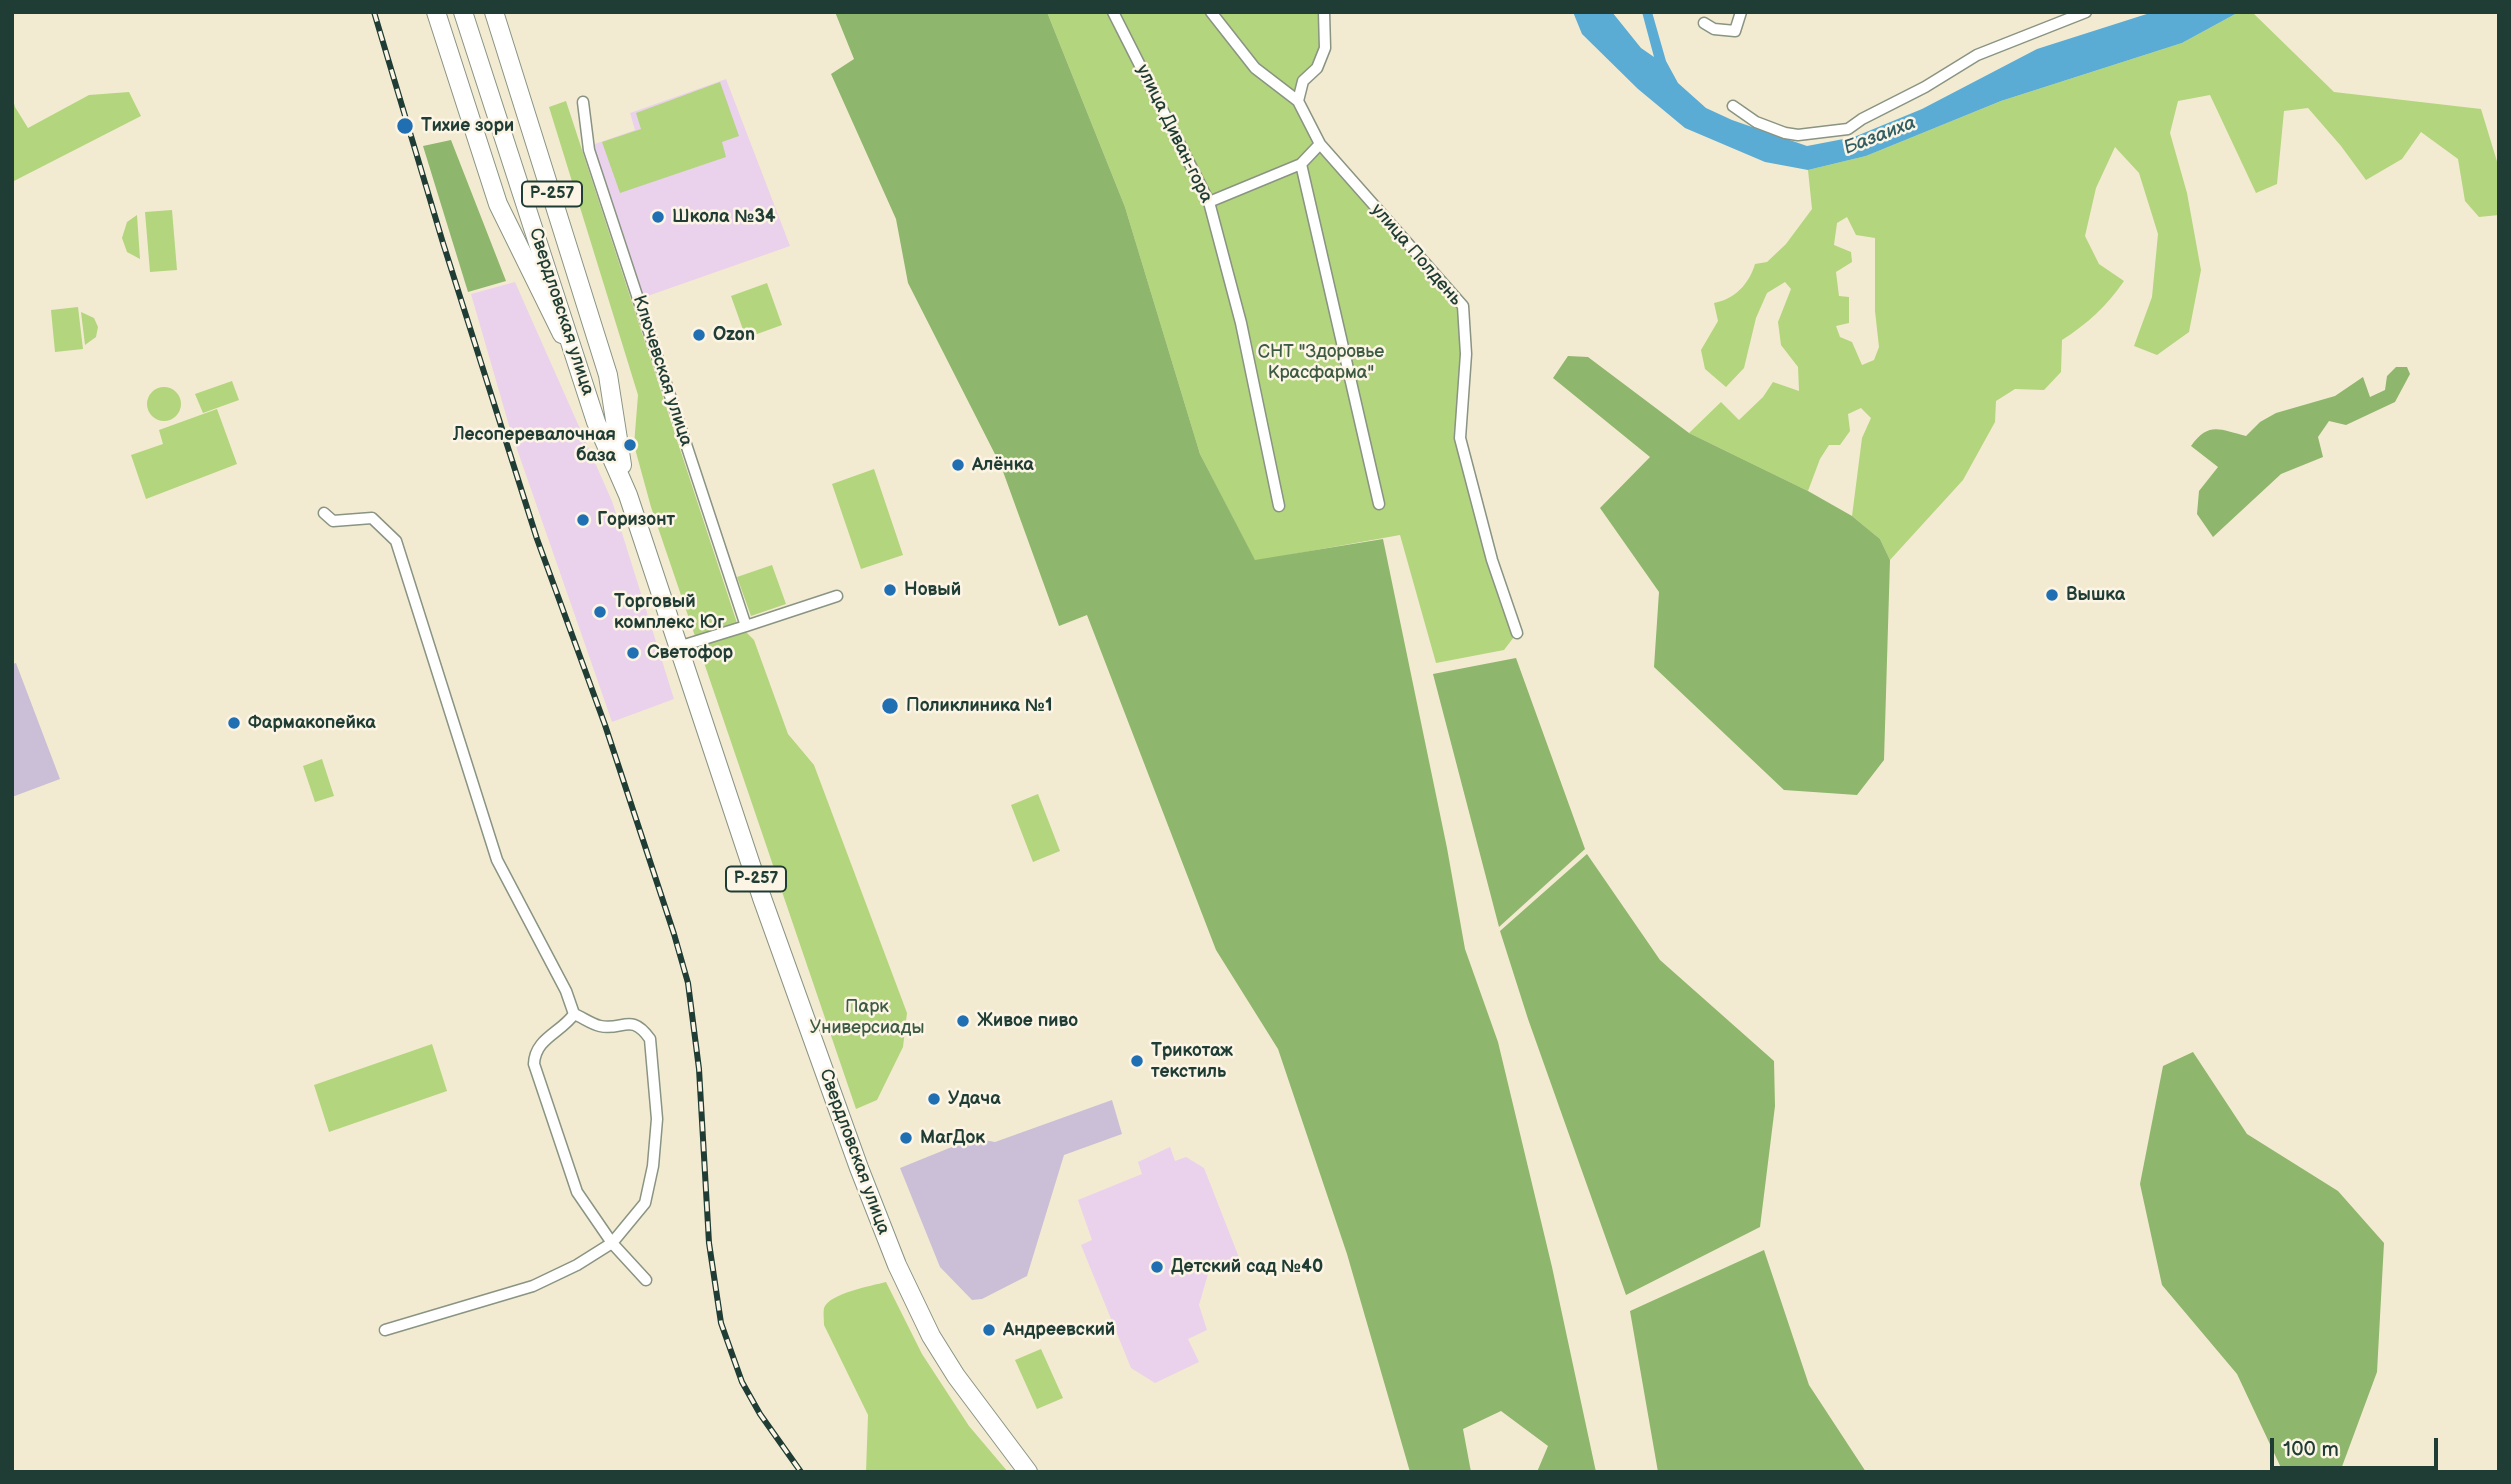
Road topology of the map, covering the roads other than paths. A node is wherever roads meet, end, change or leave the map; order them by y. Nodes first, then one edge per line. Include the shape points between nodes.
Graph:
1 (436, 12) edge
2 (463, 12) edge
3 (494, 12) edge
4 (1112, 12) edge
5 (1211, 12) edge
6 (1324, 12) edge
7 (1741, 12) edge
8 (2086, 12) edge
9 (1704, 23) dead end
10 (1298, 101) junction
11 (583, 102) dead end
12 (1734, 106) dead end
13 (1320, 144) junction
14 (1301, 164) junction
15 (1209, 202) junction
16 (580, 372) junction
17 (625, 489) junction
18 (1379, 504) dead end
19 (1279, 506) dead end
20 (324, 513) dead end
21 (837, 596) dead end
22 (752, 625) junction
23 (1517, 633) dead end
24 (678, 647) junction
25 (574, 1014) junction
26 (612, 1243) junction
27 (646, 1280) dead end
28 (385, 1330) dead end
29 (1028, 1472) edge

1 - 16 main road via 498,204
2 - 16 main road, Свердловская улица / Р-257
3 - 17 main road, Свердловская улица / Р-257 via 608,375
4 - 15 street, улица Диван-гора
5 - 10 street, улица Полдень via 1255,68
6 - 10 street via 1325,48 1317,68 1303,82
7 - 9 street via 1735,31
8 - 12 street via 1977,55 1849,129 1785,133 1756,122
10 - 13 street, улица Полдень
11 - 22 street, Ключевская улица via 589,150
13 - 14 street
13 - 23 street, улица Полдень via 1463,306 1466,354 1460,438 1492,560
14 - 15 street
14 - 18 street
15 - 19 street, улица Диван-гора via 1241,323
16 - 17 main road, Свердловская улица / Р-257
17 - 24 main road, Свердловская улица / Р-257
20 - 25 street via 333,522 372,519 396,541 497,860 566,990
21 - 22 street
22 - 24 street
24 - 29 main road, Свердловская улица / Р-257 via 766,909 897,1265 956,1376
25 - 26 street via 539,1044 534,1064 577,1192
25 - 26 street via 601,1026 629,1023 650,1038 657,1119 653,1166 645,1203
26 - 27 street
26 - 28 street via 533,1286

